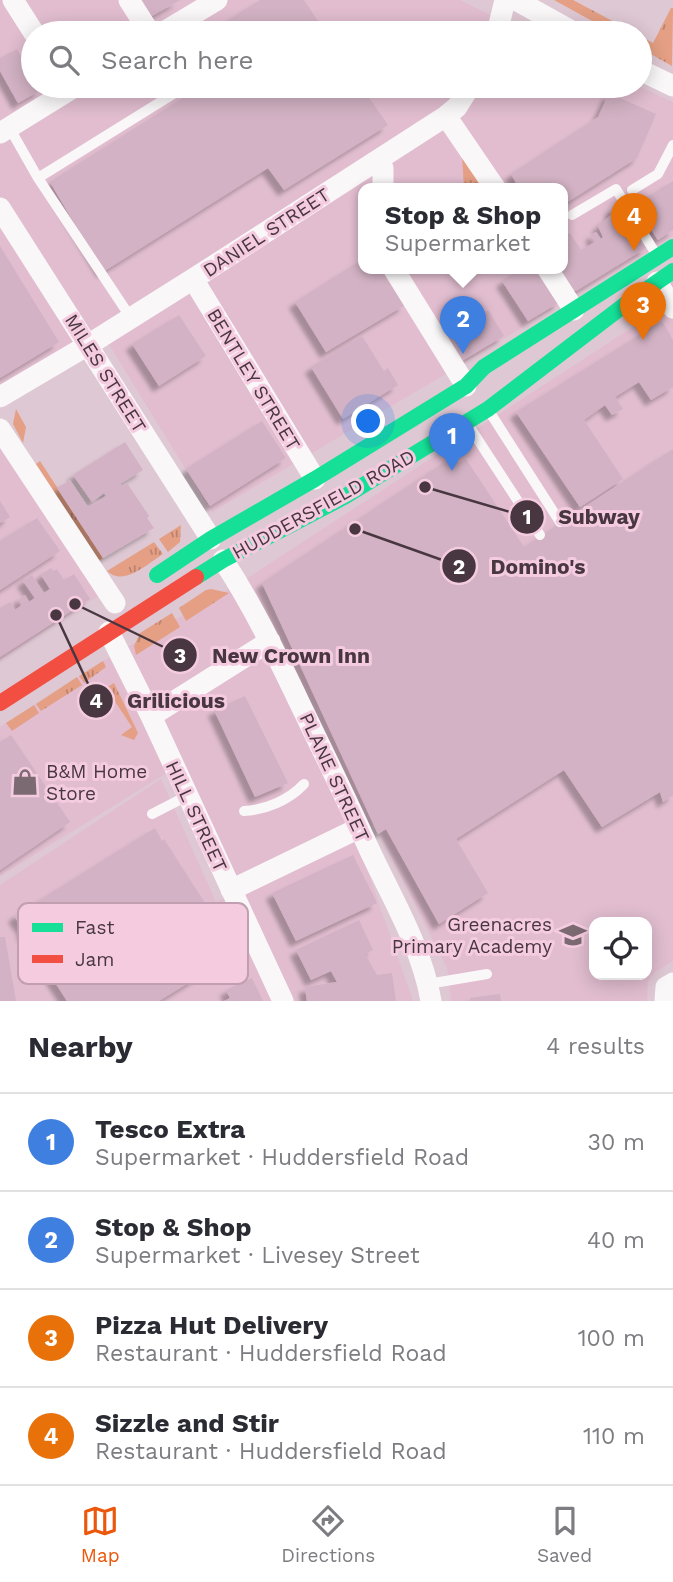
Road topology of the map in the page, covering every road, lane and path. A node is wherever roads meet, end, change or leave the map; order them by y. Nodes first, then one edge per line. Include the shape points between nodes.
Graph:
1 (13, 0) edge
2 (130, 0) edge
3 (216, 0) edge
4 (505, 0) edge
5 (516, 0) edge
6 (26, 21) edge
7 (152, 21) edge
8 (182, 21) edge
9 (500, 21) edge
10 (554, 21) edge
11 (652, 76) edge
12 (673, 86) edge
13 (54, 98) edge
14 (167, 98) edge
15 (463, 98) edge
16 (446, 116) junction
17 (5, 130) edge
18 (673, 145) edge
19 (378, 160) junction
20 (38, 178) junction
21 (383, 183) edge
22 (492, 183) edge
23 (632, 190) dead end
24 (0, 208) edge
25 (572, 215) dead end
26 (673, 247) edge
27 (658, 256) junction
28 (397, 274) edge
29 (551, 274) edge
30 (665, 277) edge
31 (193, 279) junction
32 (673, 308) edge
33 (575, 310) junction
34 (131, 318) junction
35 (88, 345) junction
36 (0, 397) edge
37 (468, 401) junction
38 (0, 429) edge
39 (315, 479) junction
40 (560, 522) dead end
41 (540, 535) dead end
42 (211, 539) junction
43 (223, 560) junction
44 (147, 582) dead end
45 (115, 603) dead end
46 (109, 632) junction
47 (270, 640) junction
48 (0, 703) edge
49 (151, 716) junction
50 (304, 784) dead end
51 (187, 796) junction
52 (244, 811) dead end
53 (152, 814) dead end
54 (359, 828) junction
55 (231, 890) junction
56 (237, 903) edge
57 (248, 926) edge
58 (487, 974) dead end
59 (430, 993) edge
60 (283, 1001) edge

1 - 6 street
2 - 7 street
3 - 8 street
4 - 9 street
5 - 10 street
11 - 12 street
13 - 17 street
14 - 20 lane
15 - 16 street, DANIEL STREET
16 - 19 street, DANIEL STREET
16 - 22 street
17 - 20 lane
18 - 23 lane via 658,174
19 - 21 street
19 - 31 street, DANIEL STREET
20 - 34 lane
24 - 35 street, MILES STREET
25 - 27 lane via 615,190
26 - 27 main road, HUDDERSFIELD ROAD
27 - 33 main road, HUDDERSFIELD ROAD
28 - 37 street
29 - 33 street
30 - 32 street
30 - 37 main road, HUDDERSFIELD ROAD
31 - 34 street, DANIEL STREET
31 - 39 street, BENTLEY STREET
33 - 37 main road, HUDDERSFIELD ROAD via 484,367
34 - 35 street, DANIEL STREET
35 - 36 street, DANIEL STREET
35 - 42 street, MILES STREET
37 - 39 main road, HUDDERSFIELD ROAD
37 - 40 lane
37 - 41 lane
37 - 43 main road, HUDDERSFIELD ROAD via 344,497
38 - 45 street
39 - 42 main road, HUDDERSFIELD ROAD
42 - 44 main road, HUDDERSFIELD ROAD
43 - 46 main road, HUDDERSFIELD ROAD
43 - 47 street, PLANE STREET
46 - 48 main road, HUDDERSFIELD ROAD
46 - 49 street, HILL STREET
47 - 49 street
47 - 54 street, PLANE STREET
49 - 51 street, HILL STREET
50 - 52 lane via 296,793 261,810
51 - 53 lane
51 - 55 street, HILL STREET
54 - 55 street
54 - 59 street, PLANE STREET via 418,954
55 - 56 street, HILL STREET
57 - 60 street, HILL STREET
58 - 59 lane

